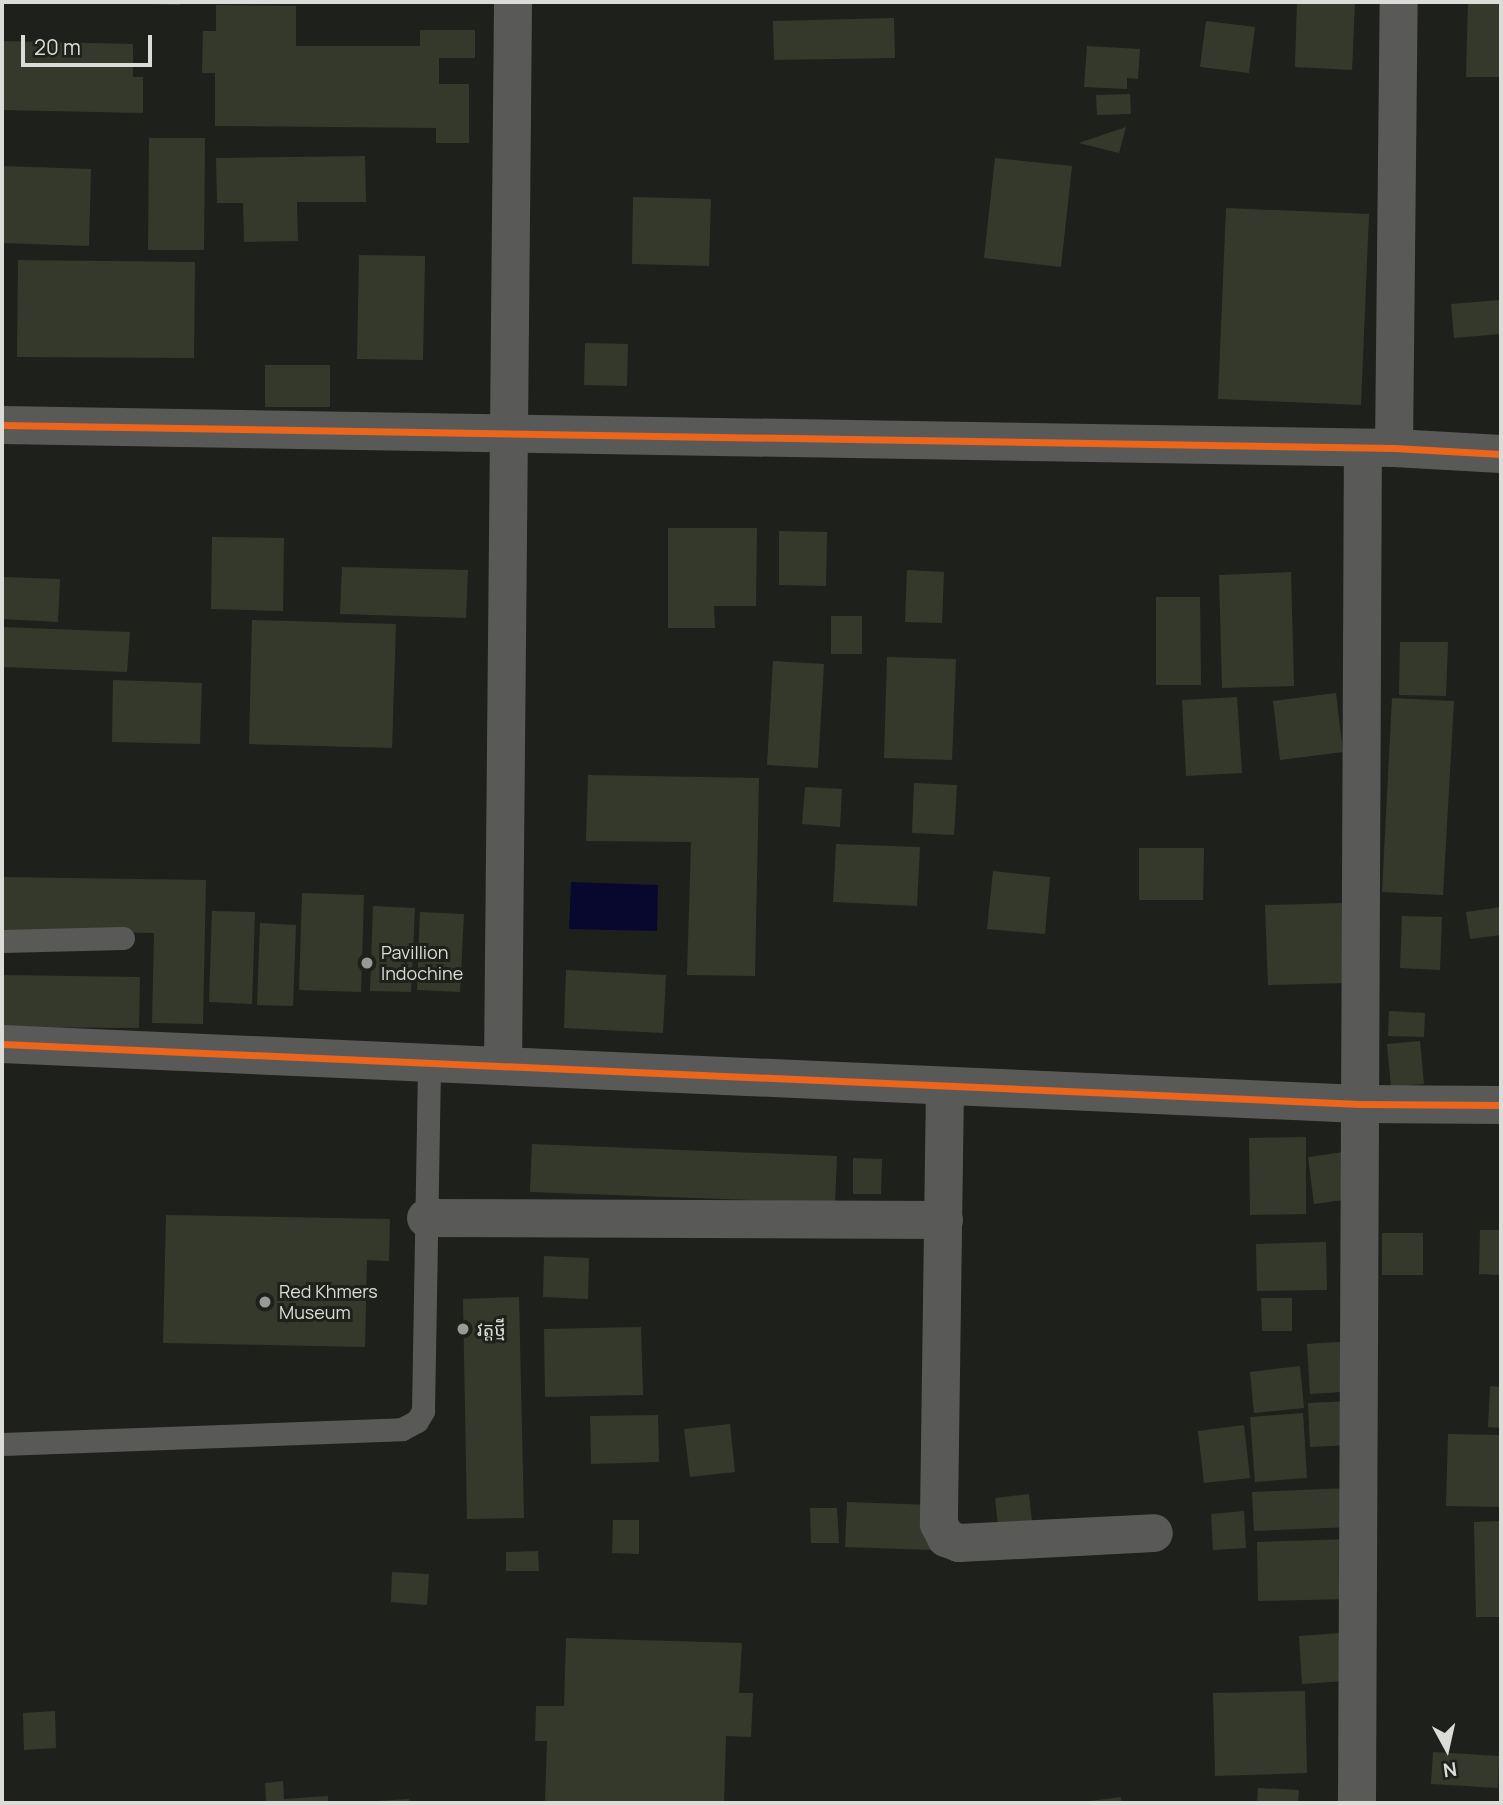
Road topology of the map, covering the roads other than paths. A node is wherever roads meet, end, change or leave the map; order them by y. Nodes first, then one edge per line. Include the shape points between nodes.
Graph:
1 (513, 2) edge
2 (1399, 2) edge
3 (2, 425) edge
4 (510, 431) junction
5 (1378, 448) junction
6 (1501, 454) edge
7 (123, 938) dead end
8 (2, 941) edge
9 (2, 1044) edge
10 (429, 1064) junction
11 (503, 1066) junction
12 (945, 1086) junction
13 (1360, 1104) junction
14 (1501, 1105) edge
15 (426, 1218) junction
16 (944, 1220) junction
17 (2, 1444) edge
18 (1154, 1533) dead end
19 (1357, 1803) edge

1 - 4 street
2 - 5 street
3 - 4 street
4 - 5 street
4 - 11 street
5 - 6 street
5 - 13 street
7 - 8 lane
9 - 10 street
10 - 11 street
10 - 15 lane
11 - 12 street
12 - 13 street
12 - 16 street
13 - 14 street
13 - 19 street
15 - 16 street
15 - 17 lane via 423,1411 417,1421 402,1429
16 - 18 street via 939,1524 946,1538 959,1543

